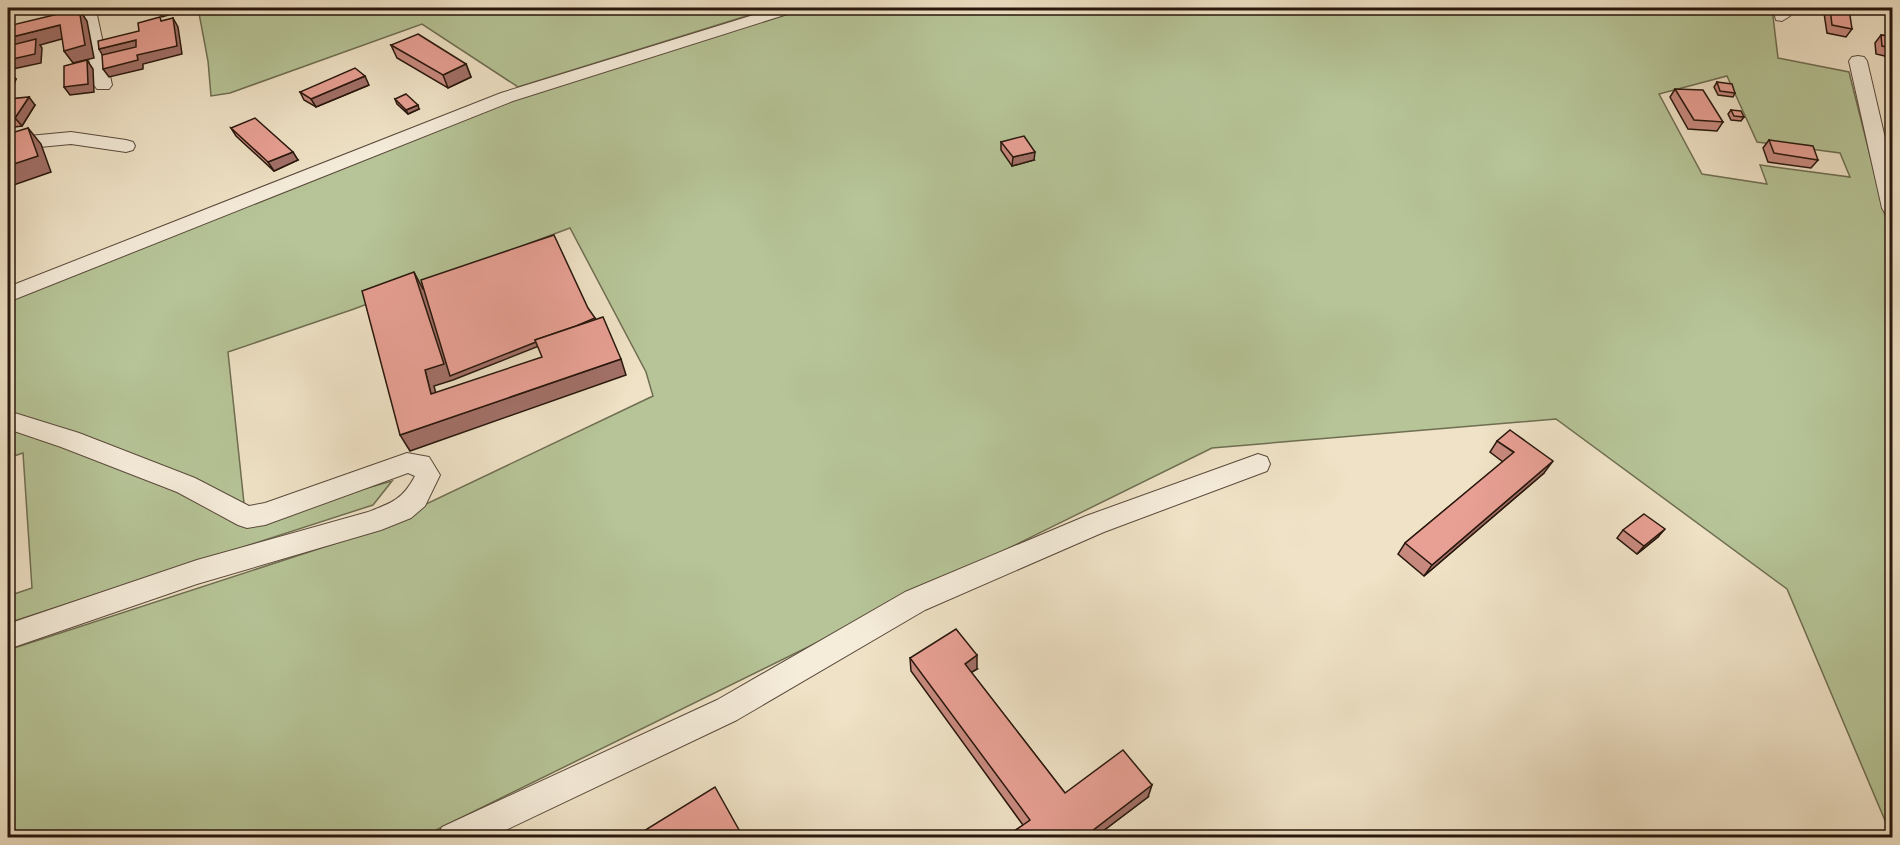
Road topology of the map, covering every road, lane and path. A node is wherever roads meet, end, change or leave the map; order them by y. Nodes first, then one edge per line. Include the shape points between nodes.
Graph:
1 (791, 8) edge
2 (84, 9) edge
3 (8, 38) edge
4 (1858, 61) dead end
5 (103, 86) dead end
6 (8, 144) edge
7 (126, 146) dead end
8 (1892, 201) edge
9 (8, 295) edge
10 (8, 420) edge
11 (1258, 464) dead end
12 (8, 636) edge
13 (453, 837) edge

1 - 9 street via 507,97
2 - 3 street
2 - 5 street via 89,15
4 - 8 street
6 - 7 street via 71,138
10 - 12 street via 186,485 247,517 407,463 420,464 428,475 416,499 402,510 372,522 197,572
11 - 13 street via 1095,524 915,602 731,717

